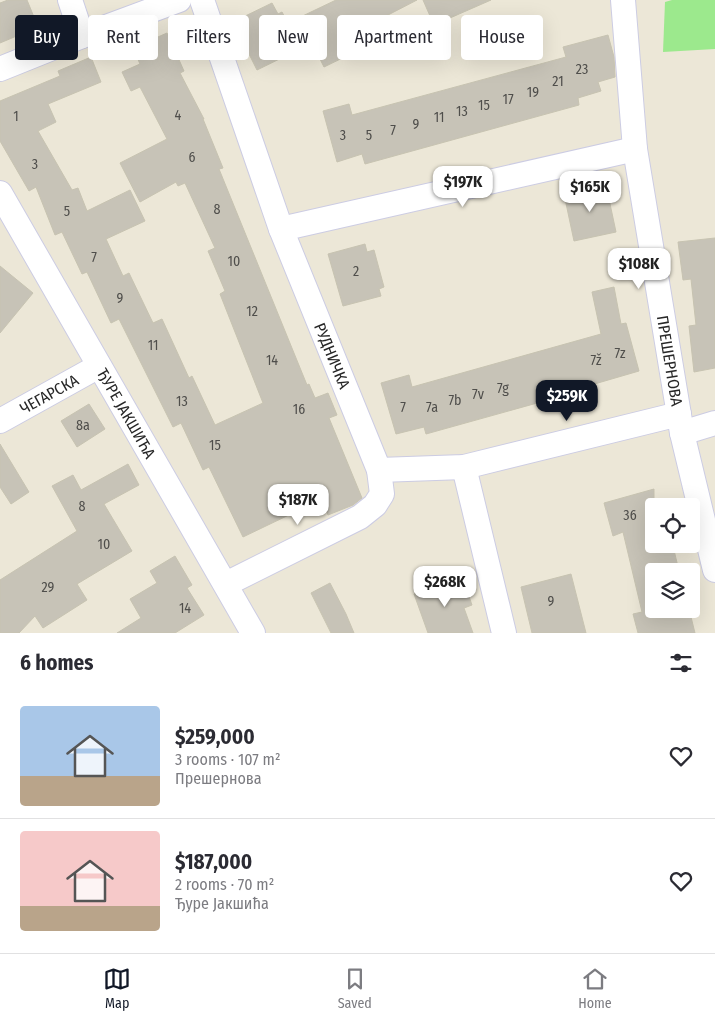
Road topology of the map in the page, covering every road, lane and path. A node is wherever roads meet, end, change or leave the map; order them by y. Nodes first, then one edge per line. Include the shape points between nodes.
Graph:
1 (70, 0) edge
2 (179, 0) edge
3 (202, 0) edge
4 (623, 0) edge
5 (82, 36) junction
6 (0, 69) edge
7 (635, 149) junction
8 (0, 193) edge
9 (281, 229) junction
10 (99, 366) junction
11 (0, 421) edge
12 (680, 424) junction
13 (715, 424) edge
14 (464, 467) junction
15 (379, 470) junction
16 (715, 570) edge
17 (226, 584) junction
18 (253, 633) edge
19 (504, 633) edge

1 - 5 street
2 - 5 street
3 - 9 street, РУДНИЧКА
4 - 7 street, ПРЕШЕРНОВА
5 - 6 street
7 - 9 street
7 - 12 street, ПРЕШЕРНОВА
8 - 10 street, ЂУРЕ ЈАКШИЋА
9 - 15 street, РУДНИЧКА
10 - 11 street, ЧЕГАРСКА
10 - 17 street, ЂУРЕ ЈАКШИЋА
12 - 13 street
12 - 14 street
12 - 16 street, ПРЕШЕРНОВА
14 - 15 street
14 - 19 street
15 - 17 street, РУДНИЧКА via 382,494 375,505 360,517
17 - 18 street, ЂУРЕ ЈАКШИЋА

